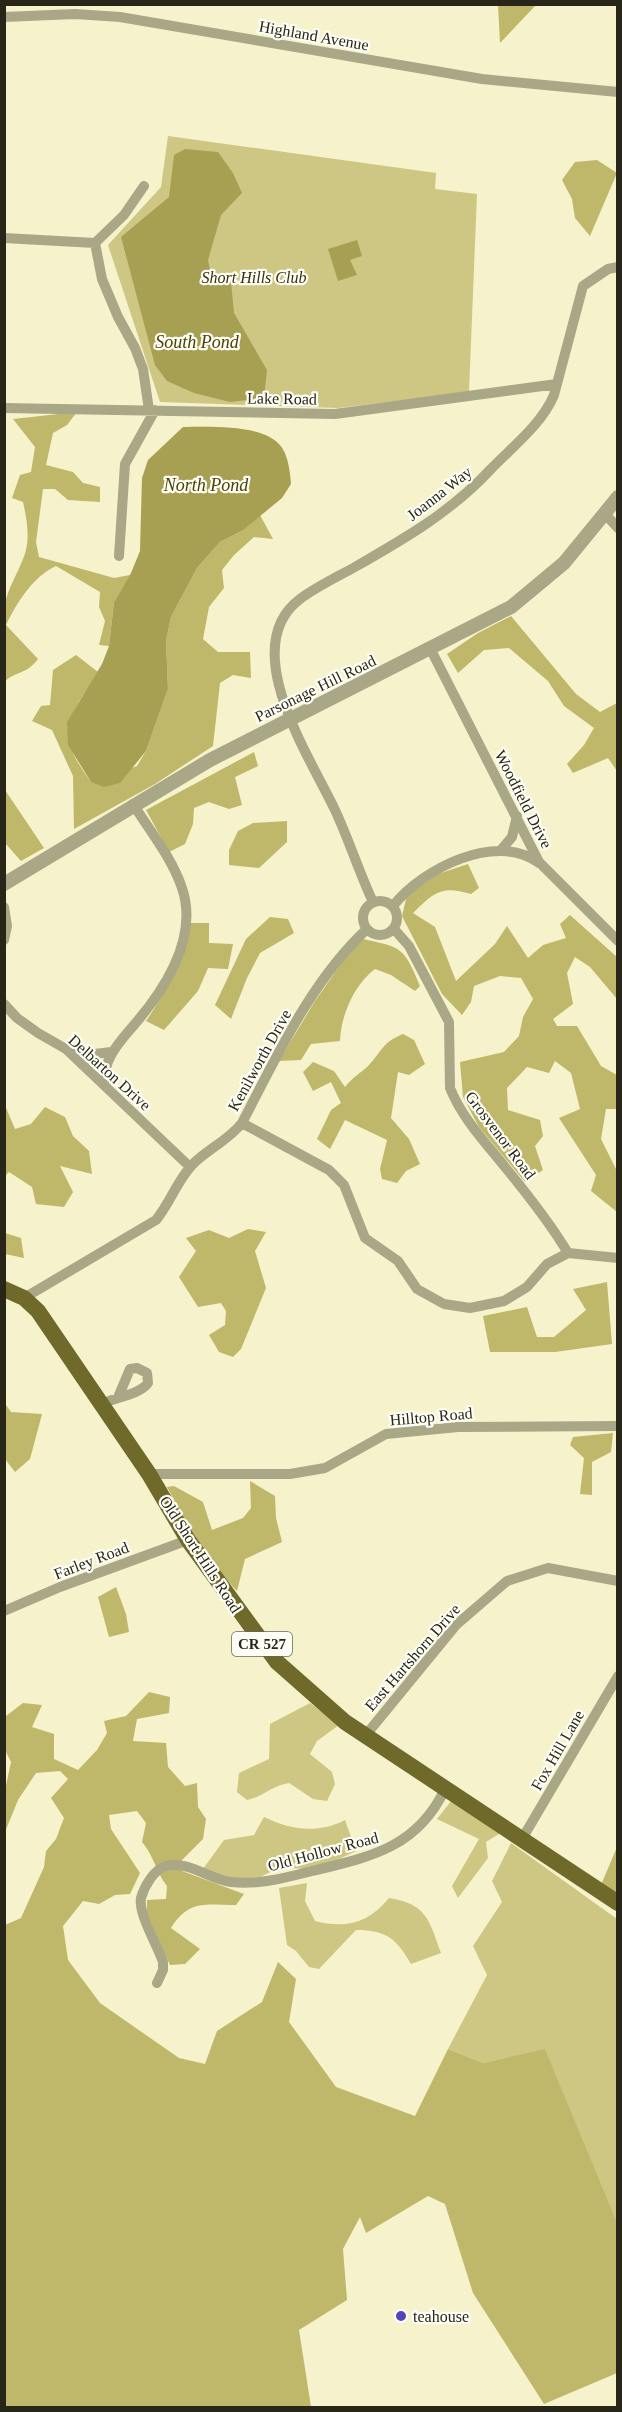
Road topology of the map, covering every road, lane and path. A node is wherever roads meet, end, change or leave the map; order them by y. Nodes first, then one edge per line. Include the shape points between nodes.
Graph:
1 (84, 4) edge
2 (75, 14) junction
3 (4, 17) edge
4 (618, 92) edge
5 (144, 186) dead end
6 (4, 238) edge
7 (94, 243) junction
8 (618, 267) edge
9 (557, 384) junction
10 (4, 408) edge
11 (152, 410) junction
12 (618, 497) edge
13 (605, 514) junction
14 (618, 528) edge
15 (119, 556) dead end
16 (431, 650) junction
17 (289, 718) junction
18 (133, 804) junction
19 (517, 816) junction
20 (501, 850) junction
21 (542, 865) junction
22 (4, 884) edge
23 (373, 902) junction
24 (393, 906) junction
25 (4, 907) edge
26 (368, 929) junction
27 (394, 929) junction
28 (4, 940) edge
29 (618, 941) edge
30 (4, 1004) edge
31 (66, 1049) junction
32 (111, 1052) junction
33 (104, 1085) junction
34 (242, 1123) junction
35 (190, 1167) junction
36 (568, 1253) junction
37 (618, 1258) edge
38 (4, 1289) edge
39 (24, 1298) junction
40 (119, 1395) dead end
41 (101, 1404) junction
42 (618, 1426) edge
43 (149, 1474) junction
44 (188, 1540) junction
45 (618, 1581) edge
46 (4, 1611) edge
47 (618, 1677) edge
48 (365, 1736) junction
49 (445, 1789) junction
50 (522, 1839) junction
51 (618, 1903) edge
52 (157, 1983) dead end

1 - 2 street
2 - 3 street, Highland Avenue
2 - 4 street, Highland Avenue via 120,17 482,79
5 - 7 street via 124,215
6 - 7 street
7 - 11 street via 102,279 143,369
8 - 9 street, Joanna Way via 608,269 583,286
9 - 11 street, Lake Road via 335,414
9 - 17 street, Joanna Way via 549,407 468,494 408,536 302,597 284,615 278,629 276,670
10 - 11 street, Lake Road
11 - 15 street via 125,464
12 - 13 street, Parsonage Hill Road
13 - 14 street
13 - 16 street, Parsonage Hill Road via 583,542 512,608
16 - 17 street, Parsonage Hill Road
16 - 19 street, Woodfield Drive
17 - 18 street, Parsonage Hill Road
17 - 23 street via 349,840
18 - 22 street, Parsonage Hill Road
18 - 32 street via 176,873 183,890 185,928 162,991
19 - 20 street via 512,837
19 - 21 street, Woodfield Drive
20 - 21 street via 519,852
20 - 24 street via 447,866 412,886
21 - 29 street, Woodfield Drive
23 - 24 street via 384,900
23 - 26 street via 363,914
24 - 27 street via 398,919
25 - 28 street
26 - 27 street via 381,935
26 - 34 street, Kenilworth Drive via 345,952 303,1011
27 - 36 street, Grosvenor Road via 409,946 449,1022 453,1096 473,1128 546,1217
30 - 31 street, Delbarton Drive via 38,1033
31 - 32 street via 87,1054
31 - 33 street, Delbarton Drive
32 - 33 street
33 - 35 street, Delbarton Drive
34 - 35 street, Kenilworth Drive
34 - 36 street via 329,1170 344,1185 365,1238 390,1253 417,1289 435,1300 470,1308 496,1304 520,1292 547,1264
35 - 39 street, Kenilworth Drive via 156,1220
36 - 37 street
38 - 39 main road, Old Short Hills Road / CR 527
39 - 41 main road, Old Short Hills Road / CR 527 via 38,1311
40 - 41 street
41 - 43 main road, Old Short Hills Road / CR 527
42 - 43 street, Hilltop Road via 458,1427 386,1434 325,1468 290,1474
43 - 44 main road, Old Short Hills Road / CR 527
44 - 46 street, Farley Road
44 - 48 main road, Old Short Hills Road / CR 527 via 277,1662 324,1706
45 - 48 street, East Hartshorn Drive via 548,1568 507,1581 456,1625
47 - 50 street, Fox Hill Lane
48 - 49 main road, Old Short Hills Road / CR 527
49 - 50 main road, Old Short Hills Road / CR 527
49 - 52 street, Old Hollow Road via 434,1810 411,1834 384,1852 362,1859 269,1883 227,1881 176,1865 160,1869 141,1898 163,1962
50 - 51 main road, Old Short Hills Road / CR 527

